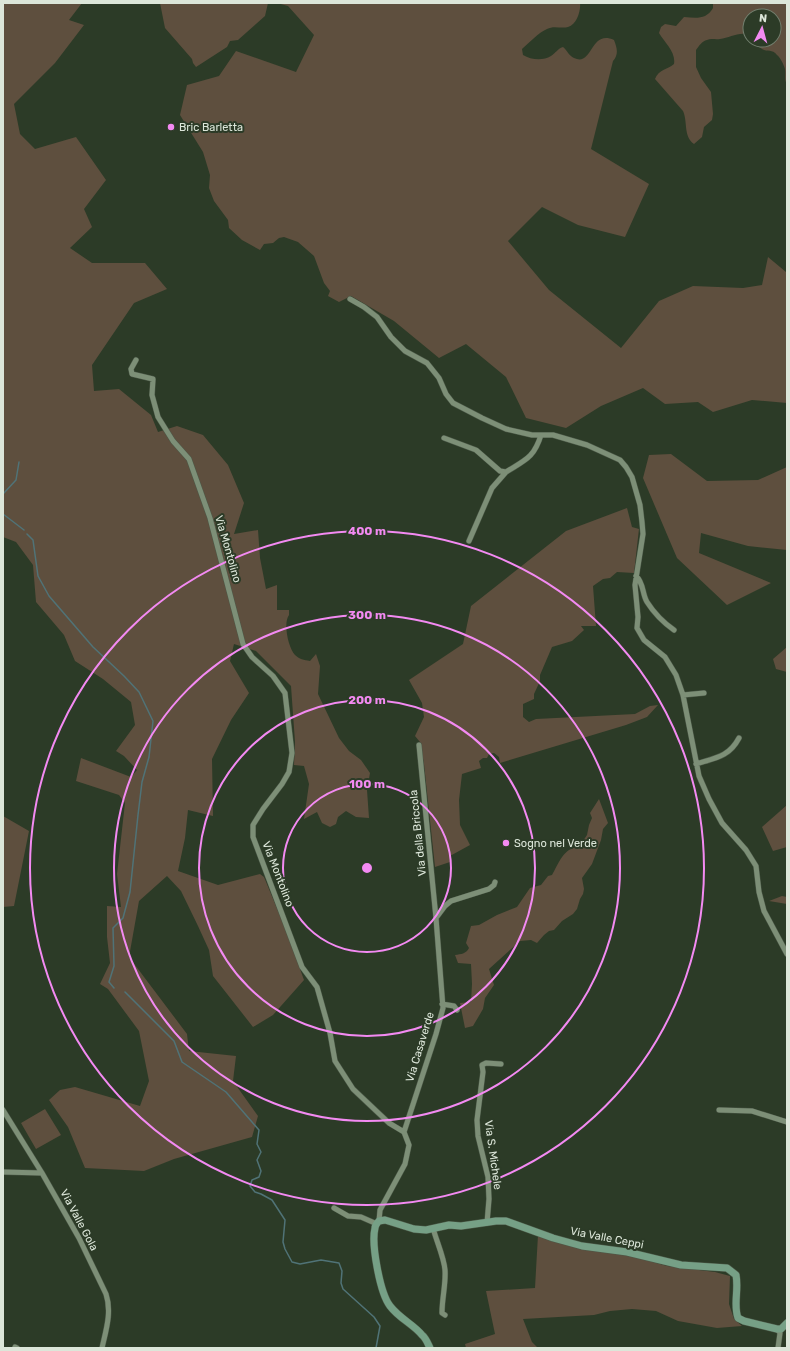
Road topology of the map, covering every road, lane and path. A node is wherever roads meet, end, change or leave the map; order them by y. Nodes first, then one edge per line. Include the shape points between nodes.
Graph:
1 (350, 299) dead end
2 (136, 360) dead end
3 (541, 435) junction
4 (444, 438) dead end
5 (506, 472) junction
6 (469, 541) dead end
7 (636, 576) junction
8 (674, 630) dead end
9 (704, 693) dead end
10 (683, 695) junction
11 (739, 738) dead end
12 (419, 745) dead end
13 (696, 764) junction
14 (495, 882) dead end
15 (436, 918) junction
16 (787, 954) edge
17 (442, 1004) junction
18 (457, 1010) dead end
19 (501, 1064) dead end
20 (3, 1110) edge
21 (720, 1110) dead end
22 (787, 1122) edge
23 (404, 1132) junction
24 (3, 1172) edge
25 (42, 1172) junction
26 (334, 1208) dead end
27 (378, 1222) junction
28 (487, 1223) junction
29 (433, 1228) junction
30 (445, 1315) dead end
31 (787, 1323) edge
32 (777, 1329) junction
33 (102, 1348) edge
34 (430, 1348) edge
35 (778, 1348) edge

1 - 3 street via 377,318 405,351 427,363 453,403 506,429
2 - 23 street, Via Montolino via 131,369 132,374 153,379 152,395 158,417 173,441 189,458 210,518 244,644 252,657 273,676 285,693 292,753 289,772 253,825 253,837 302,967 317,987 335,1061 353,1089 390,1123
3 - 5 street via 533,453
3 - 7 street via 553,435 587,445 620,460 626,467 632,477 642,522
4 - 5 street via 476,450 500,471
5 - 6 street via 492,488
7 - 8 street via 640,579 646,601 664,623
7 - 10 street via 637,628 644,640 665,657 676,675
9 - 10 street
10 - 13 street
11 - 13 street via 726,754
12 - 15 street, Via della Briccola
13 - 16 street via 709,799 722,822 756,866 764,911
14 - 15 street via 489,889 451,901
15 - 17 street, Via Casaverde
17 - 18 street via 454,1006
17 - 23 street, Via Casaverde via 436,1034
19 - 28 street, Via S. Michele via 482,1066 477,1120 478,1136 488,1177
20 - 25 street, Via Valle Gola
21 - 22 street via 752,1111
23 - 27 street, Via Casaverde via 409,1145 405,1164 380,1210
24 - 25 street
25 - 33 street, Via Valle Gola via 79,1238 106,1294 109,1304
26 - 27 street via 348,1216
27 - 29 street, Via Valle Ceppi via 385,1220 414,1229
27 - 34 street via 375,1226 374,1241 384,1296 401,1319 422,1334
28 - 29 street, Via Valle Ceppi
28 - 32 street, Via Valle Ceppi via 506,1221 582,1246 627,1252 681,1266 727,1268 736,1275 738,1318
29 - 30 street via 445,1267 442,1313
31 - 32 street via 781,1329
32 - 35 street via 780,1333

